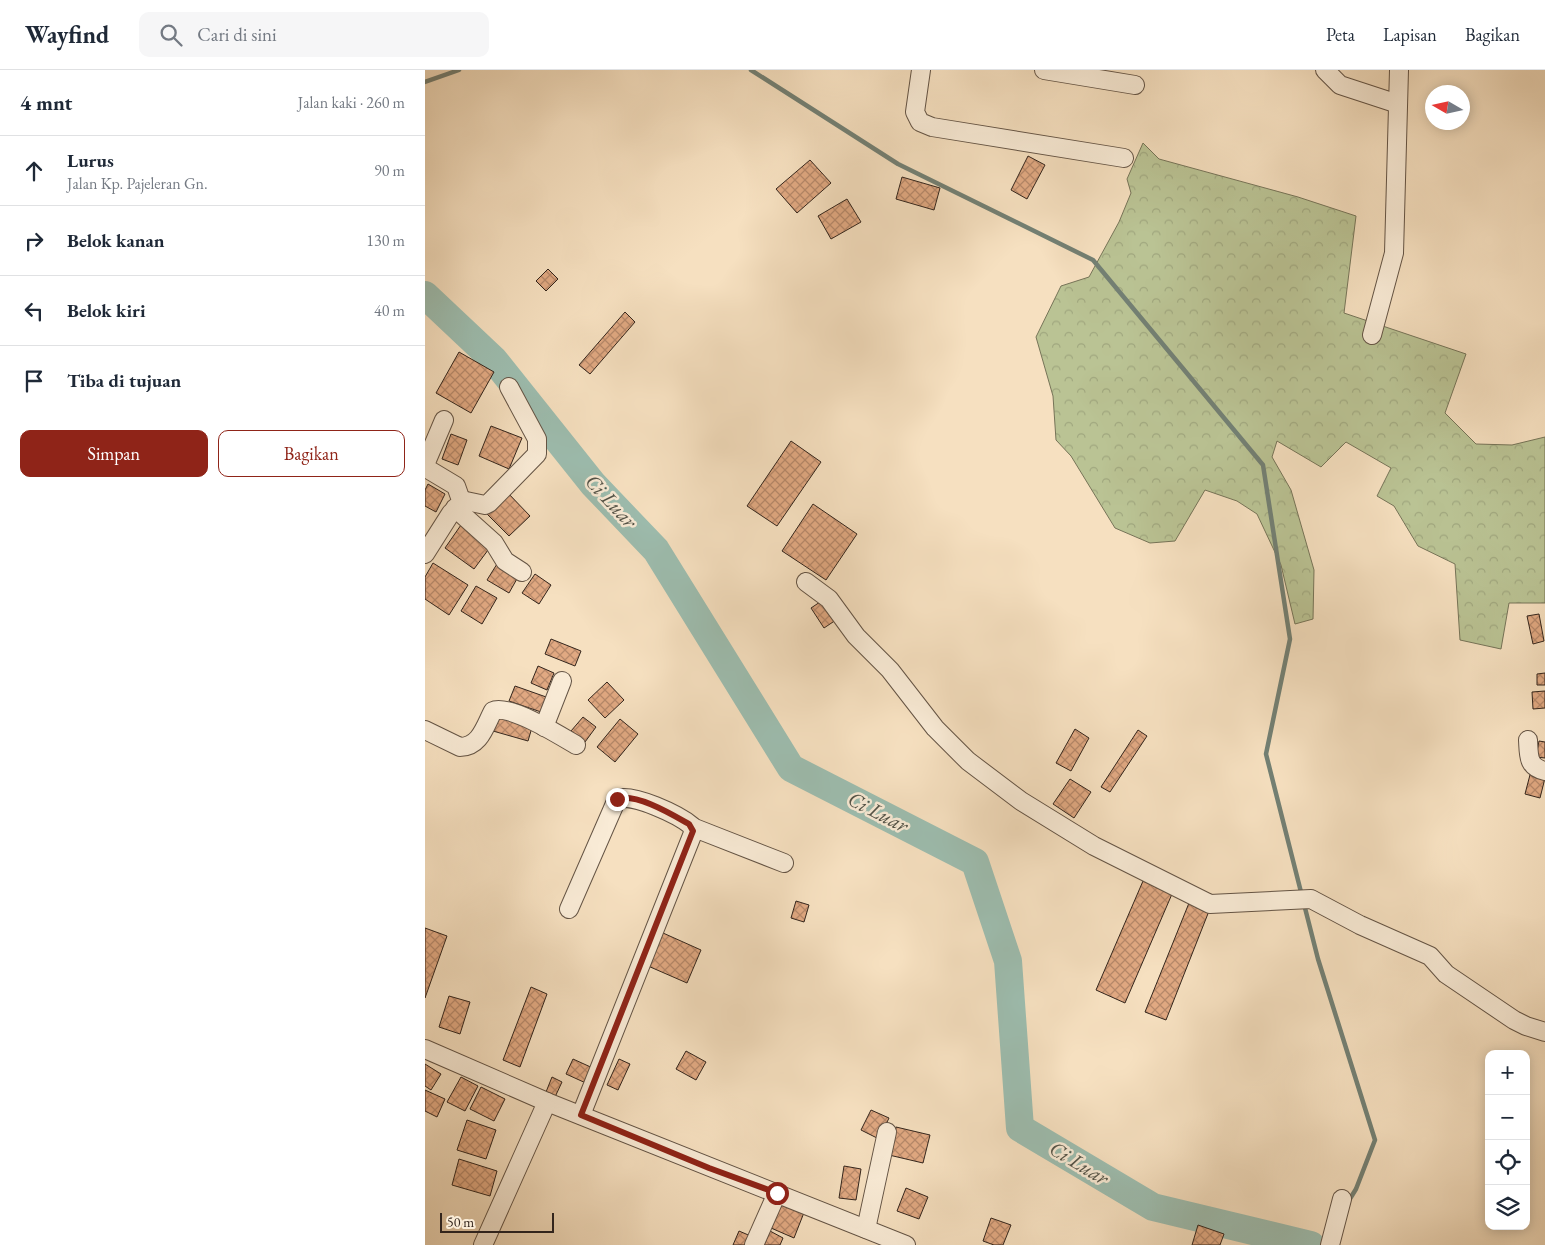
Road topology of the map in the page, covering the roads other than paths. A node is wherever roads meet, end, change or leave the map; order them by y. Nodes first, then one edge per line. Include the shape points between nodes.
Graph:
1 (921, 70) edge
2 (1044, 70) edge
3 (1325, 70) edge
4 (1399, 70) edge
5 (1135, 85) dead end
6 (1398, 104) junction
7 (1124, 158) dead end
8 (1372, 335) dead end
9 (509, 388) dead end
10 (444, 420) dead end
11 (458, 506) junction
12 (425, 554) edge
13 (522, 572) dead end
14 (806, 582) dead end
15 (562, 681) dead end
16 (544, 727) junction
17 (425, 730) edge
18 (1528, 740) dead end
19 (576, 745) dead end
20 (1545, 772) edge
21 (693, 827) junction
22 (784, 863) dead end
23 (569, 909) dead end
24 (1545, 1032) edge
25 (425, 1049) edge
26 (547, 1102) junction
27 (581, 1115) junction
28 (887, 1132) dead end
29 (777, 1193) junction
30 (1342, 1199) dead end
31 (867, 1229) junction
32 (483, 1245) edge
33 (754, 1245) edge
34 (905, 1245) edge
35 (1330, 1245) edge

1 - 7 street via 915,112 920,122 931,127
2 - 5 street
3 - 6 street via 1340,85
4 - 6 street
6 - 8 street via 1394,254
9 - 11 street via 537,439 537,454 489,503 466,501
10 - 11 street via 426,468 456,486
11 - 12 street
11 - 13 street via 488,536 505,561
14 - 24 street via 829,599 856,636 890,670 935,728 968,761 1021,801 1094,846 1209,904 1311,899 1430,956 1446,974 1514,1020
15 - 16 street
16 - 17 street via 498,709 493,712 479,739 465,747
16 - 19 street
18 - 20 street via 1529,761 1533,767
21 - 22 street
21 - 23 street via 640,800 617,799
21 - 27 street
25 - 26 street
26 - 27 street
26 - 32 street
27 - 29 street
28 - 31 street
29 - 31 street
29 - 33 street
30 - 35 street
31 - 34 street

